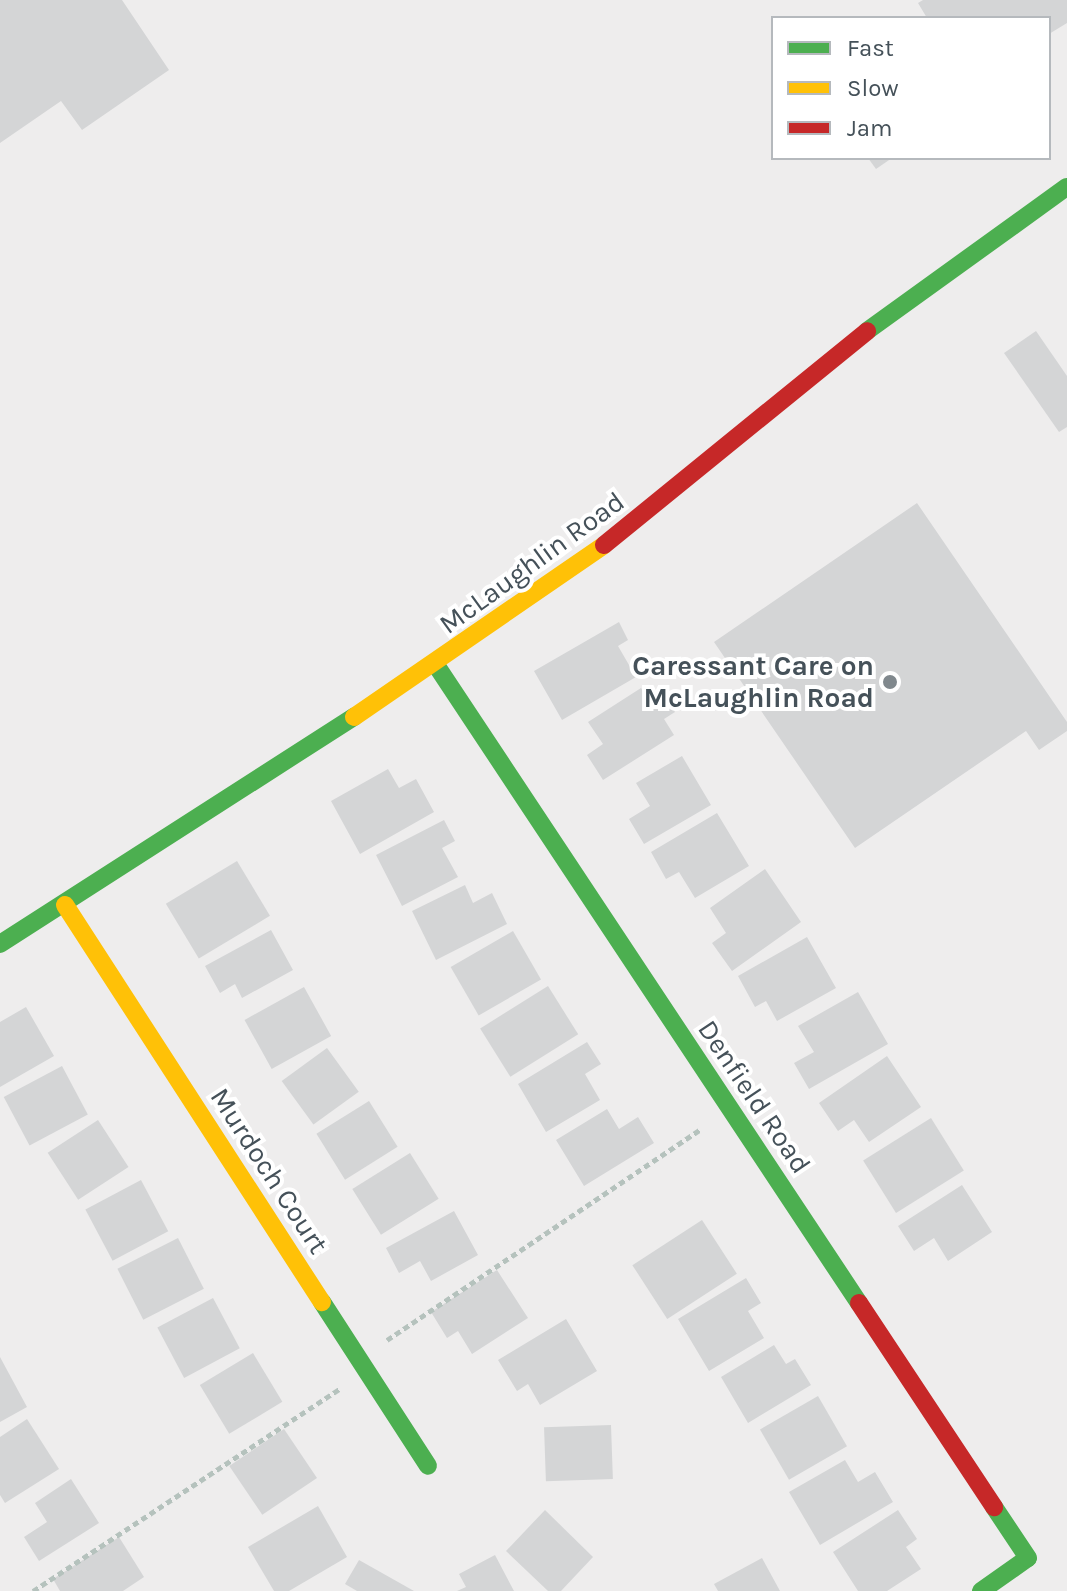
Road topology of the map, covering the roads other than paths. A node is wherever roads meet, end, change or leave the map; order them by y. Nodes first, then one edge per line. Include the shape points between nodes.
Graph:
1 (1067, 187) edge
2 (436, 665) junction
3 (65, 905) junction
4 (0, 944) edge
5 (428, 1466) dead end
6 (981, 1591) edge

1 - 2 street, McLaughlin Road via 887,315 657,507
2 - 3 street, McLaughlin Road
2 - 6 street, Denfield Road via 1028,1558
3 - 4 street, McLaughlin Road
3 - 5 street, Murdoch Court

